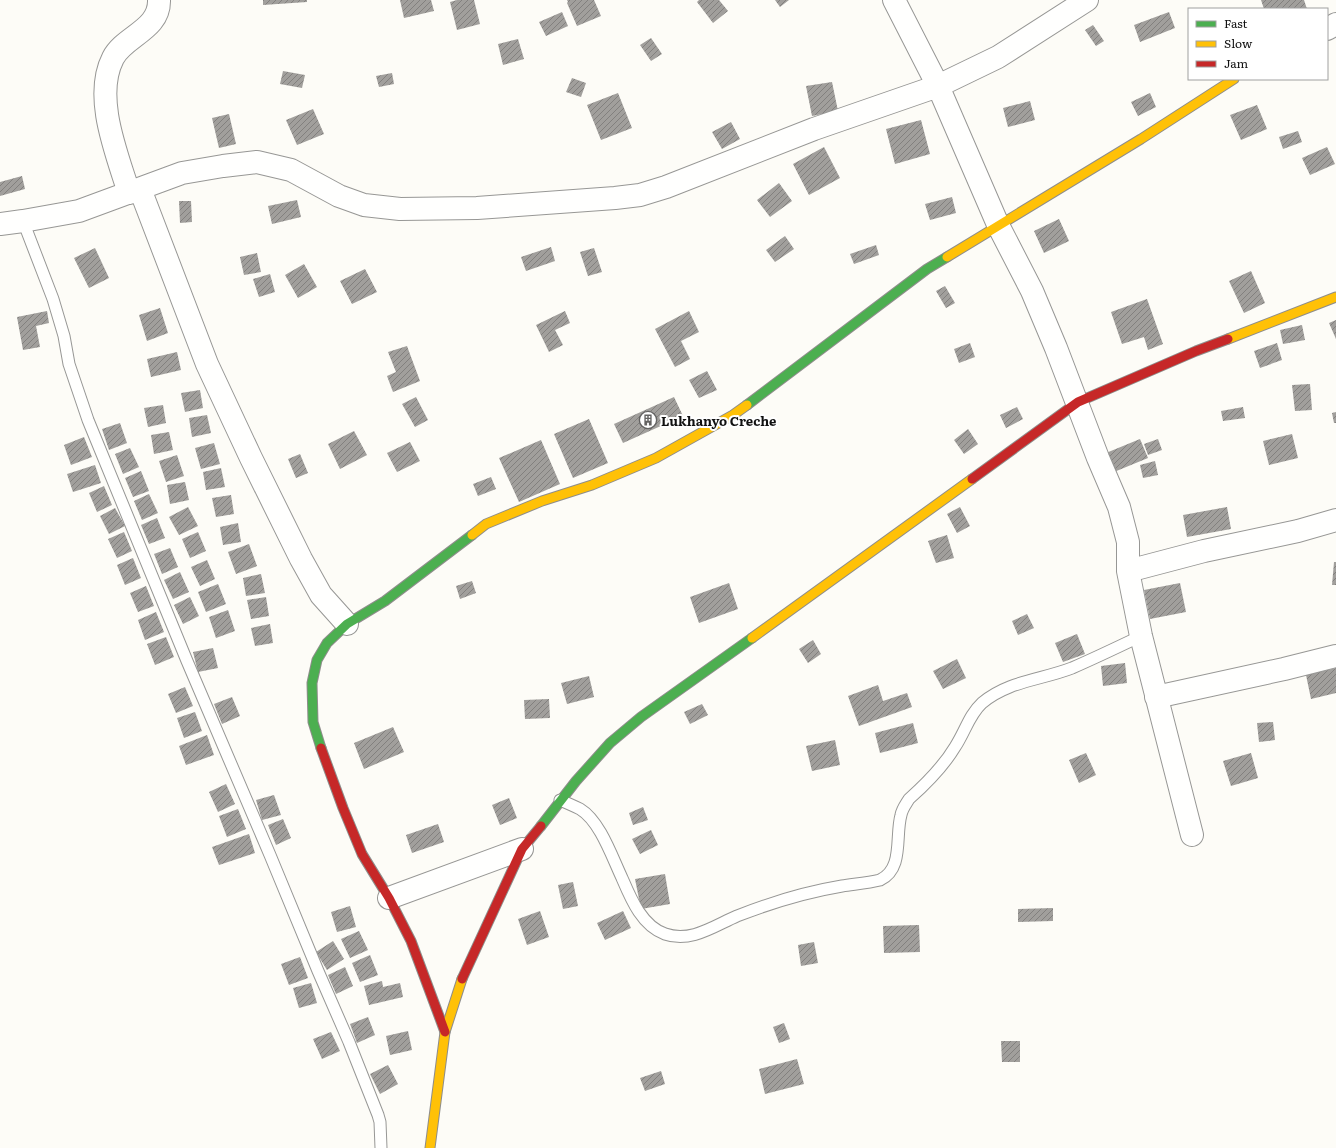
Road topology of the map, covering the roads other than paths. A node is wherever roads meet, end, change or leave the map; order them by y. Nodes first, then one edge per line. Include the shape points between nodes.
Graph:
1 (159, 0) edge
2 (894, 0) edge
3 (1087, 0) edge
4 (1232, 80) edge
5 (938, 86) junction
6 (135, 191) junction
7 (23, 221) junction
8 (0, 224) edge
9 (999, 227) junction
10 (1336, 297) edge
11 (1078, 402) junction
12 (1336, 520) edge
13 (1128, 571) junction
14 (347, 624) junction
15 (1140, 636) junction
16 (1336, 656) edge
17 (1156, 697) junction
18 (560, 800) junction
19 (1192, 835) dead end
20 (522, 849) junction
21 (389, 898) junction
22 (445, 1032) junction
23 (381, 1148) edge
24 (430, 1148) edge

1 - 6 street via 155,17 147,28 128,41 113,58 106,79 104,99 110,127
2 - 5 street
3 - 5 street via 998,57
4 - 9 street
5 - 6 street via 814,128 640,195 477,208 400,209 364,205 339,196 291,170 258,162 182,173
5 - 9 street
6 - 7 street via 79,211
6 - 14 street via 251,458 321,595
7 - 8 street
7 - 23 lane via 53,299 69,364 88,420 349,1042 378,1115
9 - 11 street via 1032,291
9 - 14 street via 927,269 733,415 656,458 592,485 542,501 486,524 385,601
10 - 11 street via 1196,351
11 - 13 street via 1119,507 1128,542
11 - 18 street via 721,662 641,717 610,744
12 - 13 street
13 - 15 street
14 - 21 street via 327,643 317,660 312,683 313,722 337,793 362,854
15 - 17 street
15 - 18 lane via 1070,668 1006,688 981,704 972,714 957,745 944,763 905,805 901,815 893,868 886,878 781,900 692,936 666,935 647,923 626,889 597,826 581,810
16 - 17 street
17 - 19 street
18 - 20 street
20 - 21 street
20 - 22 street via 461,981
21 - 22 street via 411,941
22 - 24 street

